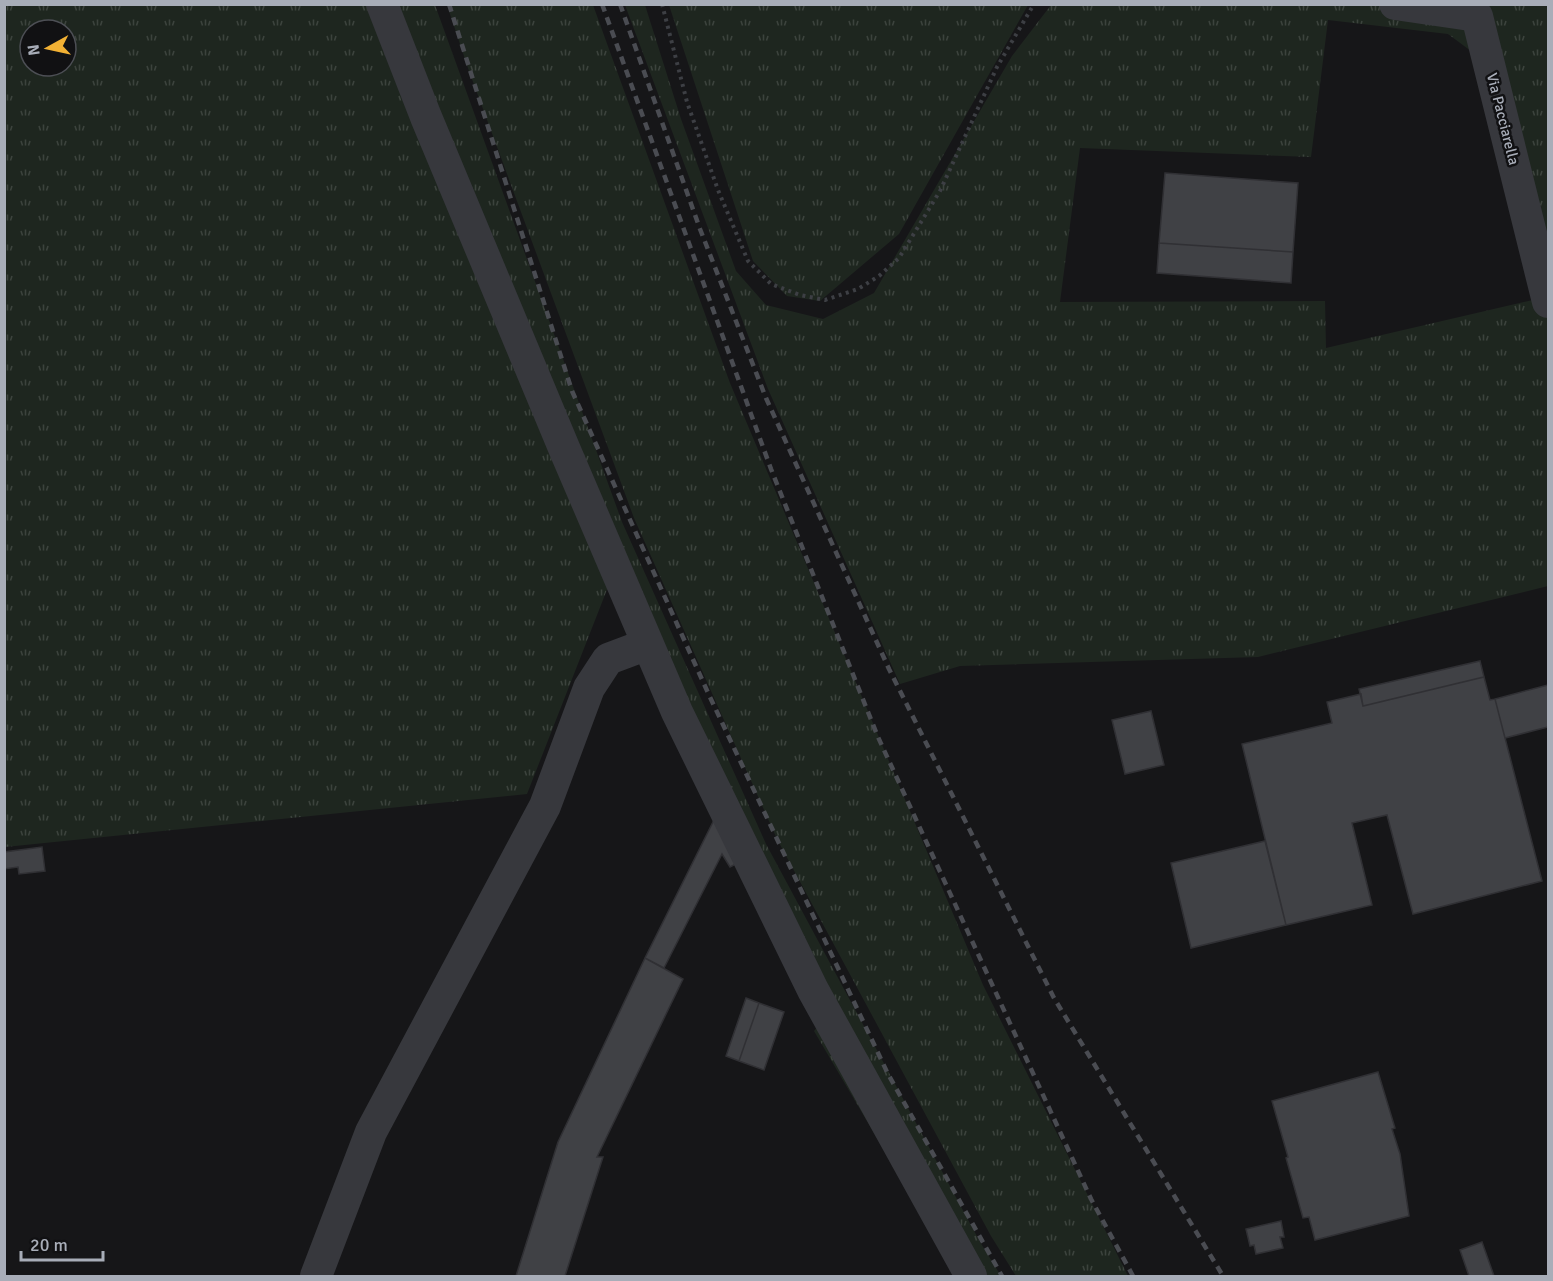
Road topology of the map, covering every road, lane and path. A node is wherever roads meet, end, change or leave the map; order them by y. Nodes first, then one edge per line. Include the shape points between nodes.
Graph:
1 (382, 4) edge
2 (662, 4) edge
3 (1034, 4) edge
4 (1395, 4) edge
5 (1548, 302) edge
6 (648, 644) junction
7 (316, 1276) edge
8 (971, 1276) edge

1 - 6 street via 430,128
2 - 3 path via 687,102 748,261 771,284 825,300 858,289 899,258 939,191 997,67
4 - 5 street, Via Pacciarella via 1477,16
6 - 7 street via 608,659 589,688 545,806 371,1132
6 - 8 street via 677,712 813,990

